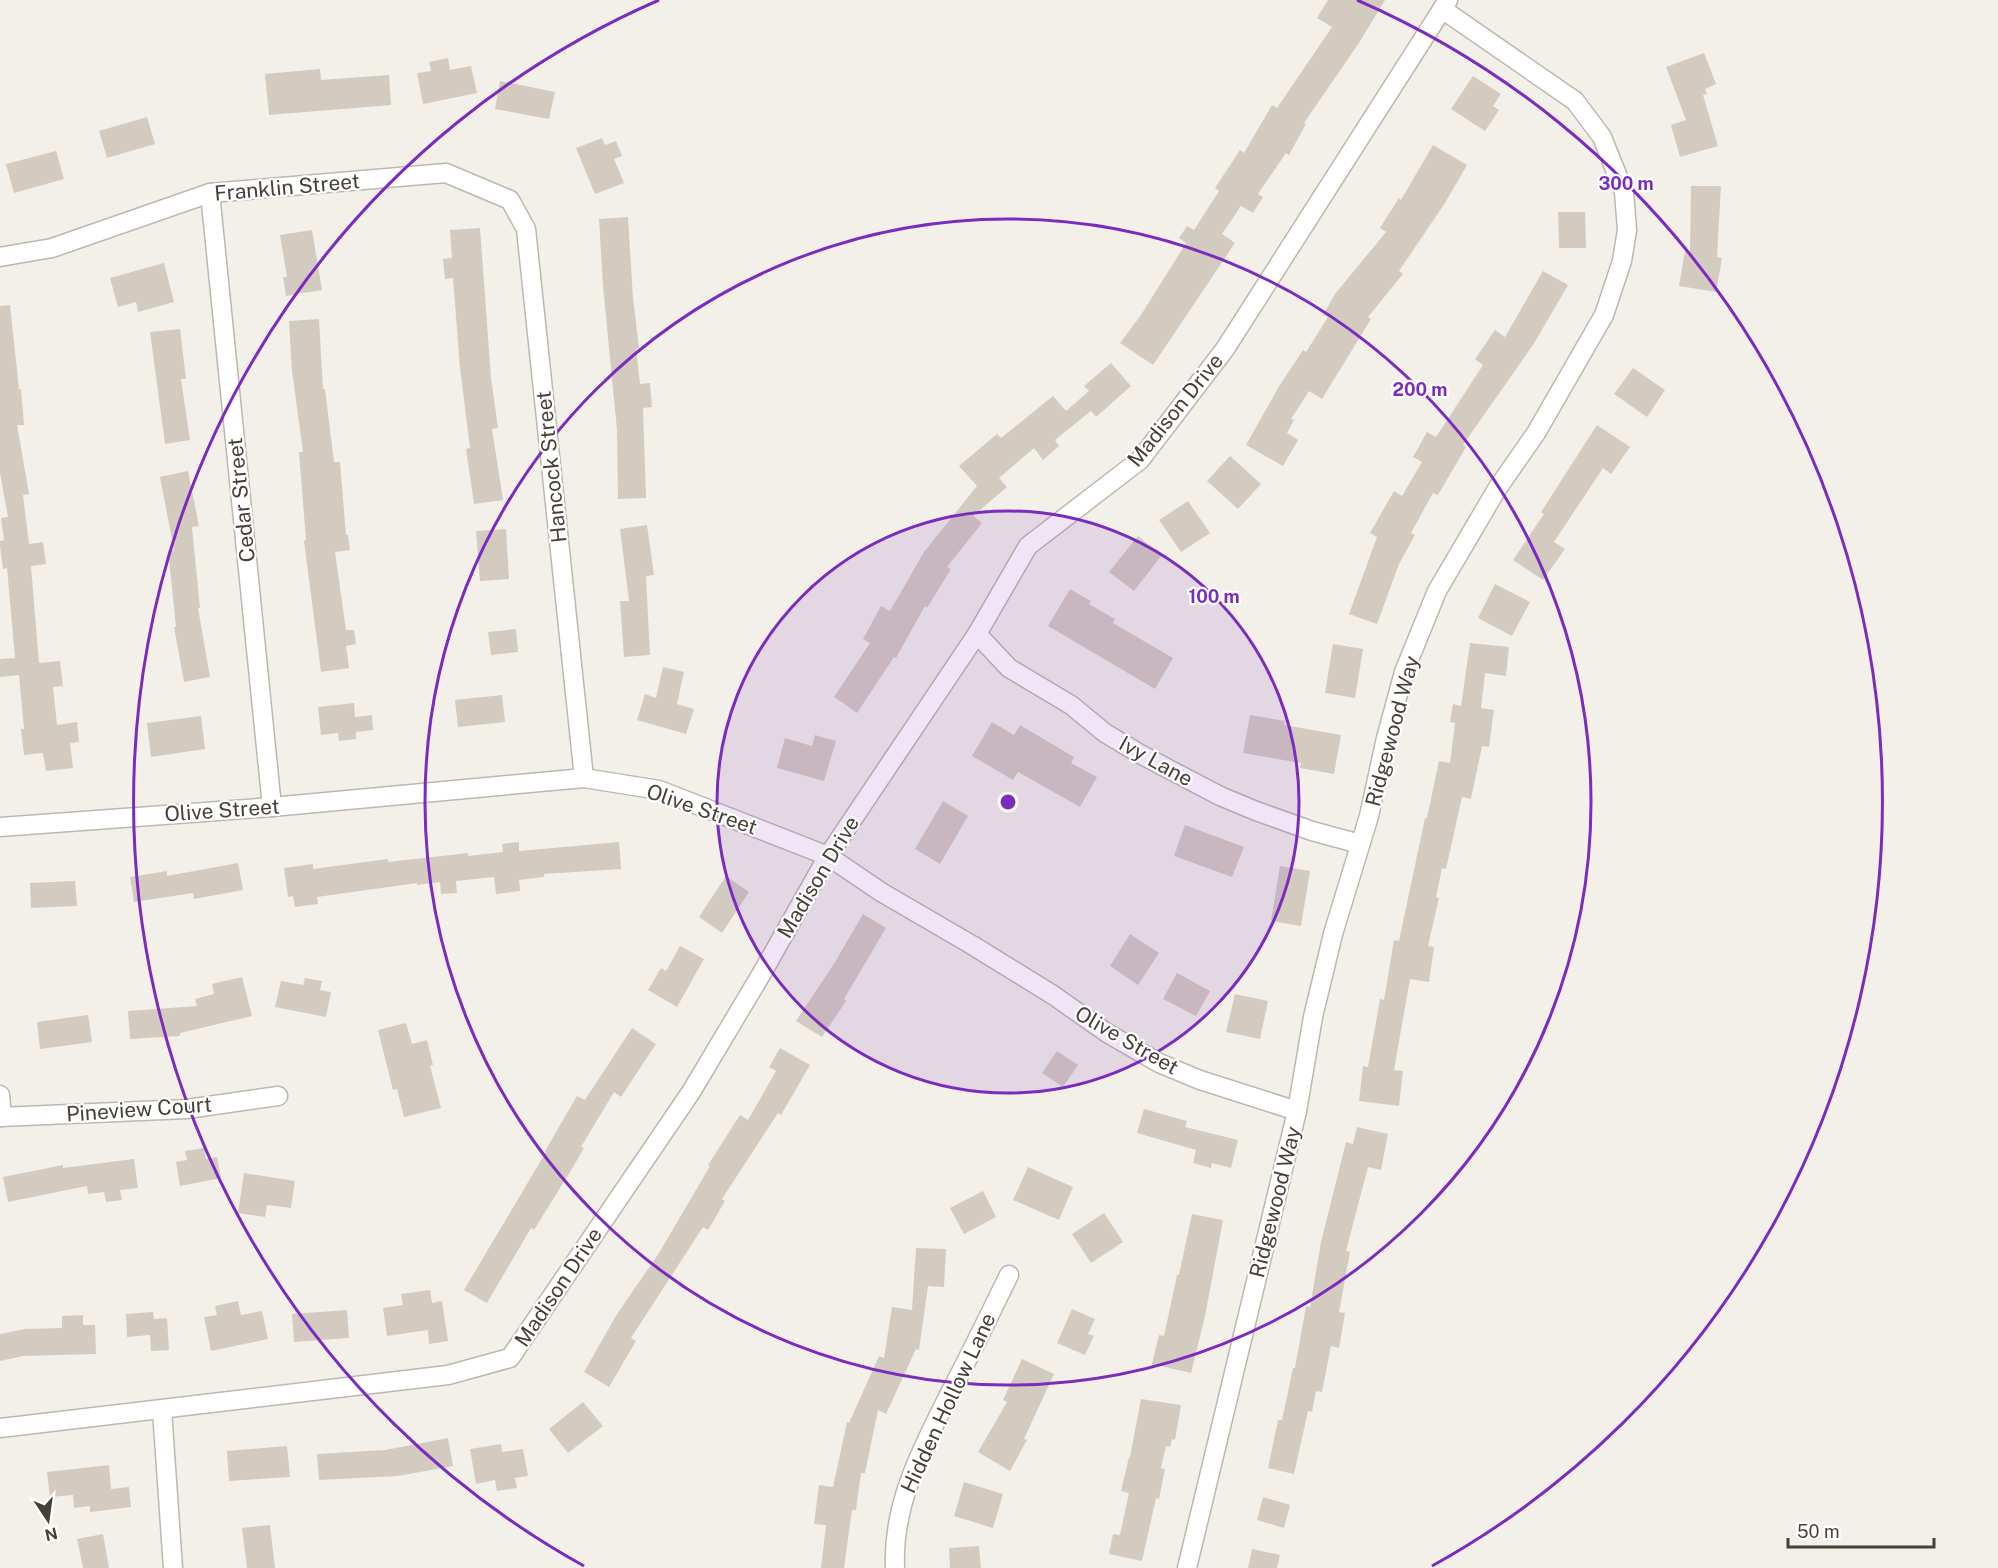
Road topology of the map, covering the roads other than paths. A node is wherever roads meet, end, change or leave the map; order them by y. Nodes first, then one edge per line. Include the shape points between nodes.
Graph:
1 (1445, 5) edge
2 (473, 184) joint
3 (210, 193) junction
4 (0, 257) edge
5 (977, 634) junction
6 (584, 778) junction
7 (272, 807) junction
8 (0, 827) edge
9 (1360, 844) junction
10 (828, 856) junction
11 (0, 1095) edge
12 (278, 1096) dead end
13 (1297, 1111) junction
14 (1, 1117) edge
15 (1009, 1275) dead end
16 (162, 1410) junction
17 (0, 1428) edge
18 (173, 1568) edge
19 (895, 1568) edge
20 (1187, 1568) edge

1 - 5 street, Madison Drive via 1225,350 1140,460 1028,546
1 - 9 street, Ridgewood Way via 1575,101 1602,137 1624,192 1627,230 1622,261 1604,315 1437,591 1404,672
2 - 3 street, Franklin Street via 446,173
2 - 6 street, Hancock Street via 510,200 526,229
3 - 4 street, Franklin Street via 52,248
3 - 7 street, Cedar Street
5 - 9 street, Ivy Lane via 1009,668 1071,705 1105,733 1140,754 1256,811
5 - 10 street, Madison Drive
6 - 7 street, Olive Street
6 - 10 street, Olive Street via 659,790
7 - 8 street, Olive Street
9 - 13 street, Ridgewood Way via 1316,1006
10 - 13 street, Olive Street via 1160,1063
10 - 16 street, Madison Drive via 691,1092 510,1358 448,1375
11 - 14 street
12 - 14 street, Pineview Court via 187,1109
13 - 20 street, Ridgewood Way
15 - 19 street, Hidden Hollow Lane via 917,1458 901,1502
16 - 17 street, Madison Drive
16 - 18 street

